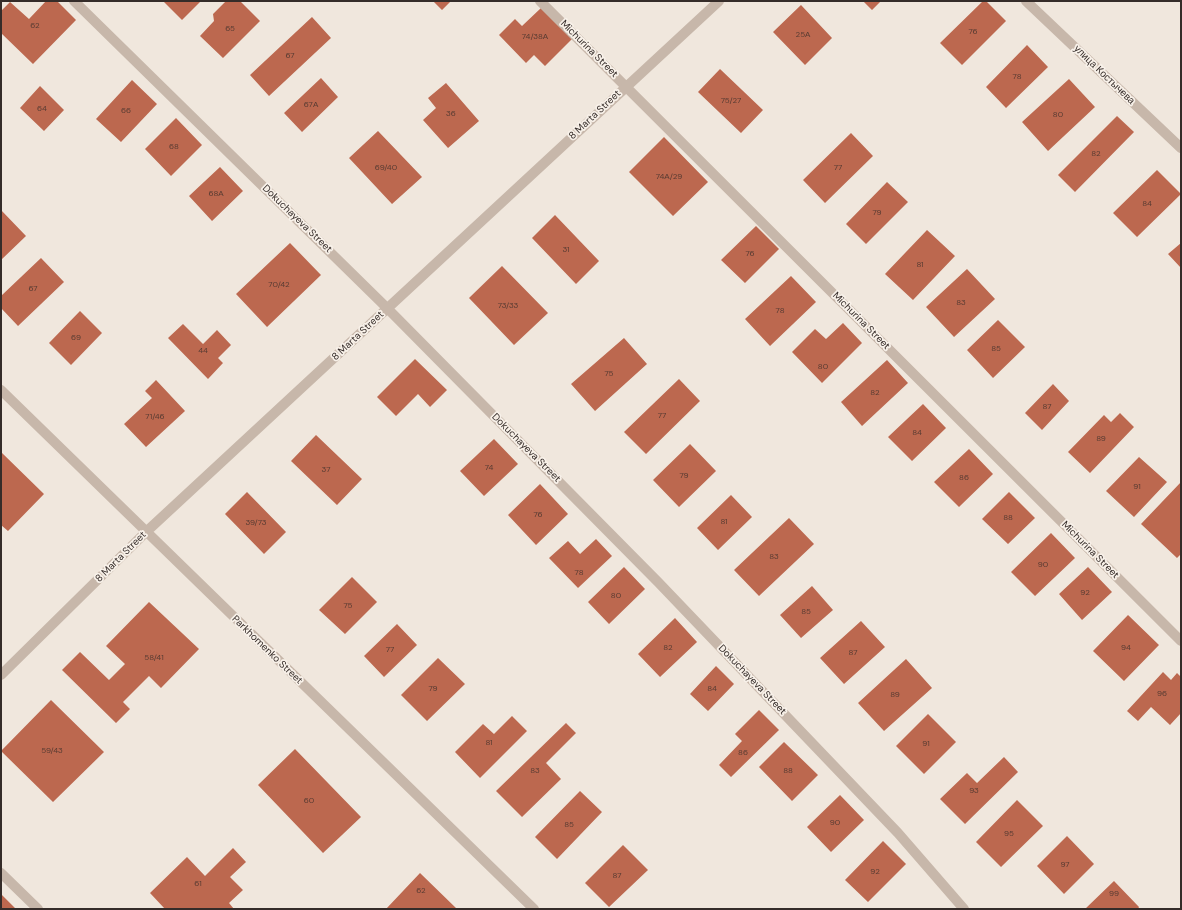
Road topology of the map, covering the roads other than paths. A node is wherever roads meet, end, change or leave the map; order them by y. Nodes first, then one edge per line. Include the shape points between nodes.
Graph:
1 (74, 1) edge
2 (540, 1) edge
3 (719, 1) edge
4 (1026, 1) edge
5 (627, 86) junction
6 (1181, 148) edge
7 (387, 308) junction
8 (1, 390) edge
9 (146, 532) junction
10 (1181, 641) edge
11 (1, 675) edge
12 (1, 873) edge
13 (38, 909) edge
14 (534, 909) edge
15 (964, 909) edge

1 - 7 street, Dokuchayeva Street
2 - 5 street, Michurina Street
3 - 5 street, 8 Marta Street
4 - 6 street, улица Костычева
5 - 7 street, 8 Marta Street
5 - 10 street, Michurina Street
7 - 9 street, 8 Marta Street
7 - 15 street, Dokuchayeva Street via 663,588 898,833
8 - 9 street, Parkhomenko Street
9 - 11 street, 8 Marta Street
9 - 14 street, Parkhomenko Street
12 - 13 street

